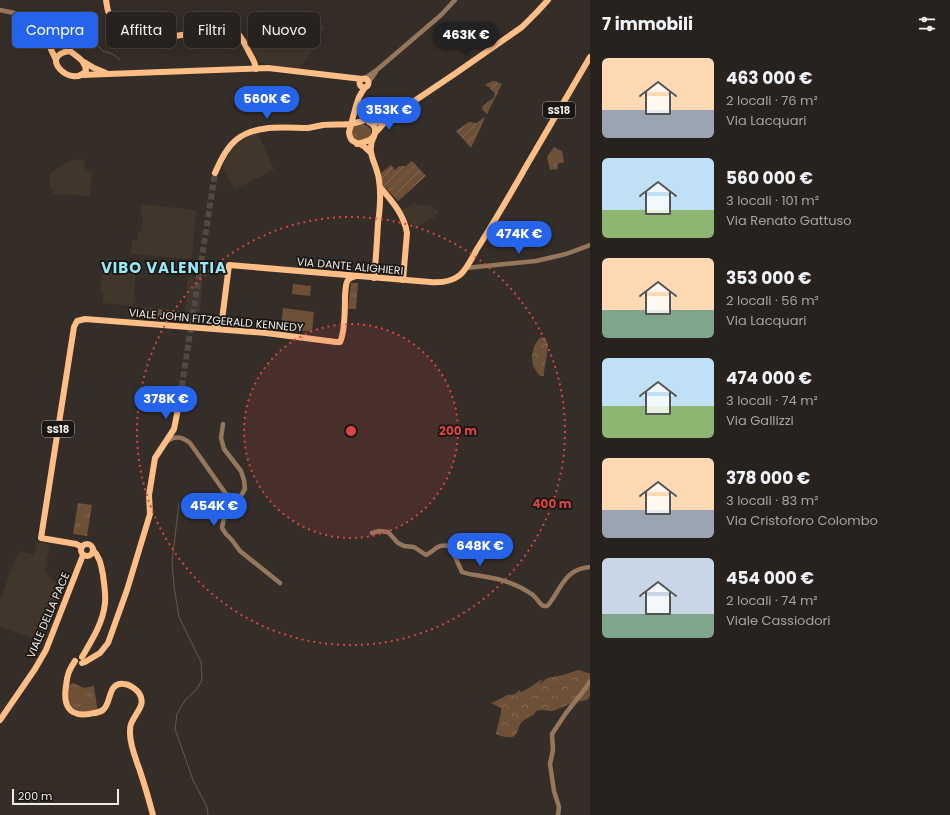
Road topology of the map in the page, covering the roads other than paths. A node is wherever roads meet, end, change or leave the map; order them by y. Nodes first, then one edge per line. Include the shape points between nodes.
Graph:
1 (106, 0) edge
2 (456, 0) edge
3 (548, 0) edge
4 (0, 10) edge
5 (12, 13) edge
6 (50, 48) edge
7 (66, 48) edge
8 (70, 51) junction
9 (590, 57) edge
10 (252, 59) junction
11 (56, 60) junction
12 (83, 62) junction
13 (267, 68) junction
14 (242, 69) junction
15 (256, 69) junction
16 (114, 74) junction
17 (81, 75) junction
18 (363, 83) junction
19 (354, 112) junction
20 (389, 118) junction
21 (363, 121) junction
22 (370, 122) junction
23 (351, 124) junction
24 (375, 135) junction
25 (357, 144) junction
26 (370, 152) junction
27 (215, 174) tunnel mouth
28 (380, 187) junction
29 (590, 245) edge
30 (466, 268) junction
31 (357, 276) junction
32 (374, 278) junction
33 (403, 280) junction
34 (210, 329) junction
35 (179, 404) tunnel mouth
36 (223, 424) dead end
37 (174, 429) junction
38 (178, 437) junction
39 (166, 442) junction
40 (232, 502) junction
41 (372, 533) dead end
42 (82, 546) junction
43 (93, 550) junction
44 (84, 555) junction
45 (590, 567) edge
46 (280, 583) dead end
47 (82, 660) junction
48 (590, 681) edge
49 (0, 720) edge
50 (153, 815) edge
51 (558, 815) edge

1 - 10 main road via 110,16 120,24 143,34 160,38 229,29 243,39
2 - 18 street
3 - 20 main road via 522,27
4 - 5 street
6 - 11 main road
7 - 8 main road
8 - 11 main road via 59,54
8 - 12 main road
9 - 30 main road, SS18
10 - 13 main road
10 - 14 main road via 248,66
10 - 15 main road via 253,67
11 - 17 main road via 58,68 64,73 70,76
12 - 16 main road
12 - 17 main road via 86,71
13 - 15 main road
13 - 18 main road via 353,77
14 - 15 main road
14 - 16 main road
16 - 17 main road
18 - 19 main road
19 - 21 main road via 356,120
19 - 23 main road
20 - 22 main road
20 - 24 main road
21 - 22 main road
21 - 23 main road
22 - 24 main road via 374,126
23 - 25 main road via 349,135
23 - 27 main road via 270,128 247,133 231,144
24 - 25 main road
24 - 26 main road via 370,144
25 - 26 main road
26 - 28 main road
28 - 32 main road
28 - 33 main road via 396,206 406,228
29 - 30 street via 536,261
30 - 33 main road, VIA DANTE ALIGHIERI / SS18 via 460,275 443,282
31 - 32 main road, VIA DANTE ALIGHIERI / SS18
31 - 34 main road, VIA DANTE ALIGHIERI / SS18 via 229,266 222,320
31 - 34 main road, VIALE JOHN FITZGERALD KENNEDY / SS18 via 349,279 346,286 340,342
32 - 33 main road, VIA DANTE ALIGHIERI / SS18
34 - 42 main road, VIALE JOHN FITZGERALD KENNEDY / SS18 via 85,319 77,321 74,326 41,538
35 - 37 main road
36 - 40 street via 221,438 224,448 241,471 244,480 245,489 242,495
37 - 38 street
37 - 39 main road
38 - 39 street
38 - 40 street via 190,443
39 - 47 main road via 155,458 149,495 150,514 108,643 100,653
40 - 46 street via 224,517 222,528 240,550
41 - 45 street via 388,532 398,543 414,547 426,555 442,545 450,546 462,572 504,580 534,595 543,606 549,604 570,574 581,568
42 - 43 main road via 88,544
42 - 44 main road via 81,552
43 - 44 main road via 89,556
43 - 47 main road via 101,565 105,605 95,635
44 - 49 main road, VIALE DELLA PACE via 46,650
47 - 50 main road via 68,675 64,698 71,712 92,714 104,710 110,692 120,684 132,687 139,694 142,701 131,724 131,742
48 - 51 street via 552,734 553,750 550,764 559,807

